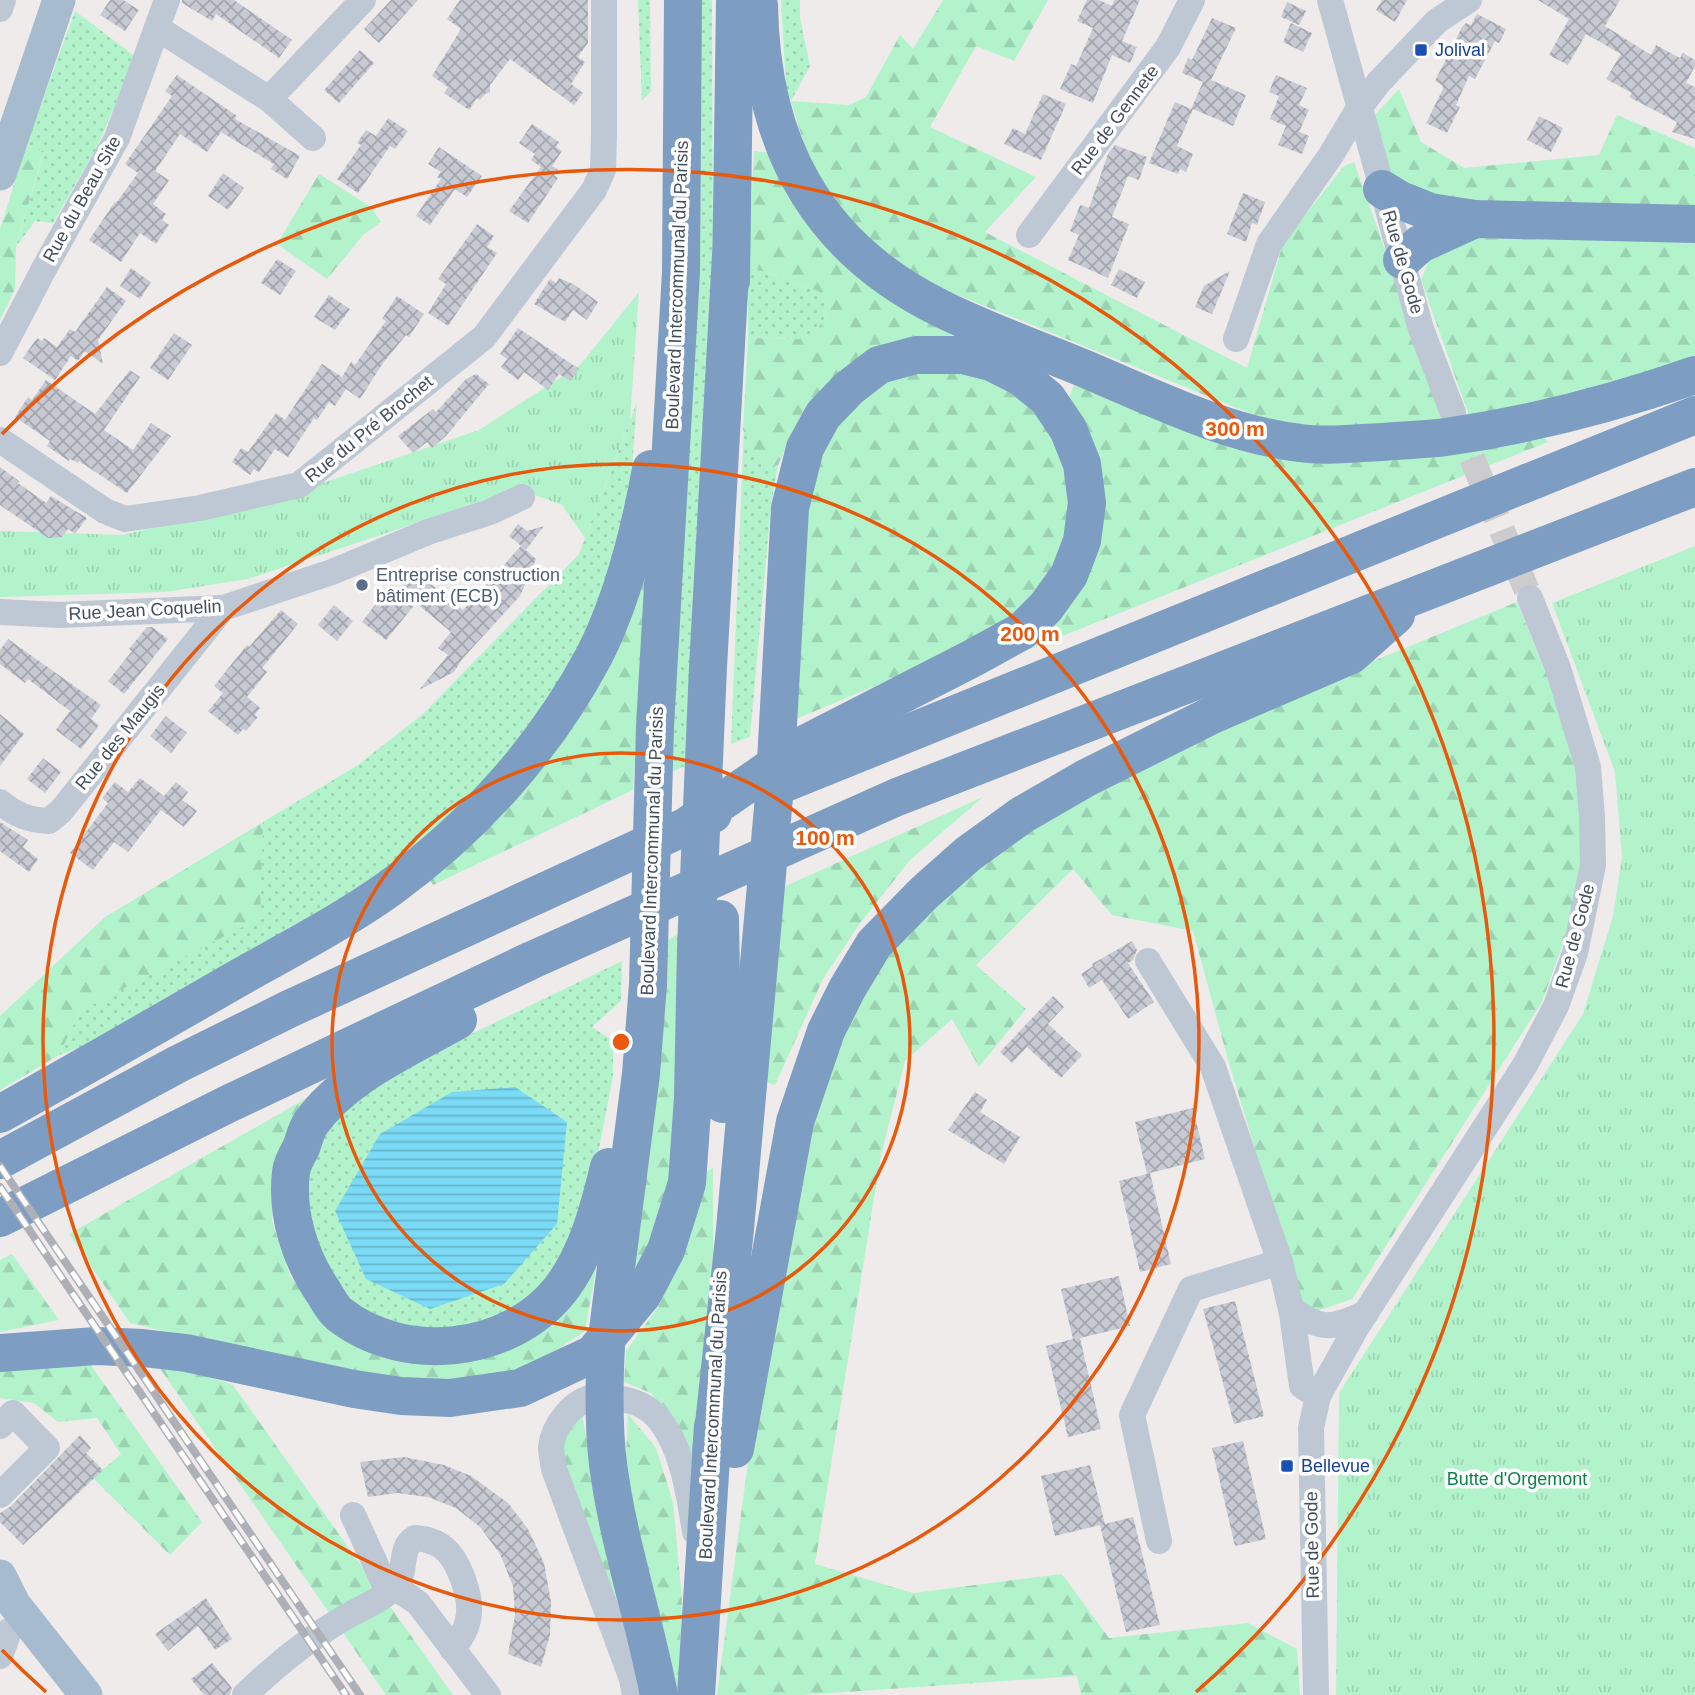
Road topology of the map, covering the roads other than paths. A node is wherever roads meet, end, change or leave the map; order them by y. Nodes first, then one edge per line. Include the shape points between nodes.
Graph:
1 (3, 0) edge
2 (42, 0) edge
3 (59, 0) edge
4 (167, 0) edge
5 (363, 0) edge
6 (604, 0) edge
7 (735, 0) edge
8 (759, 0) edge
9 (1192, 0) edge
10 (1330, 0) edge
11 (1469, 0) edge
12 (683, 5) edge
13 (0, 9) edge
14 (157, 28) junction
15 (270, 99) junction
16 (1359, 108) junction
17 (0, 125) edge
18 (313, 138) dead end
19 (0, 174) edge
20 (1382, 189) junction
21 (1475, 219) junction
22 (1695, 224) edge
23 (1029, 235) dead end
24 (732, 255) junction
25 (1402, 260) junction
26 (1237, 339) dead end
27 (0, 353) edge
28 (1695, 375) edge
29 (1453, 414) tunnel mouth
30 (1695, 415) edge
31 (0, 440) edge
32 (1695, 487) edge
33 (522, 497) dead end
34 (1417, 597) junction
35 (1530, 598) tunnel mouth
36 (223, 608) junction
37 (0, 612) edge
38 (655, 726) junction
39 (819, 753) junction
40 (0, 802) edge
41 (532, 960) junction
42 (1148, 961) dead end
43 (0, 1114) edge
44 (0, 1160) edge
45 (0, 1218) edge
46 (1280, 1262) junction
47 (1291, 1308) junction
48 (1366, 1313) junction
49 (0, 1353) edge
50 (1318, 1396) junction
51 (0, 1426) edge
52 (711, 1452) junction
53 (0, 1495) edge
54 (353, 1515) dead end
55 (1159, 1541) dead end
56 (704, 1589) junction
57 (385, 1595) junction
58 (3, 1613) edge
59 (452, 1649) junction
60 (696, 1694) edge
61 (61, 1695) edge
62 (86, 1695) edge
63 (245, 1695) edge
64 (488, 1695) edge
65 (635, 1695) edge
66 (659, 1695) edge
67 (1316, 1695) edge

1 - 13 street
2 - 17 main road
3 - 19 main road
4 - 14 street, Rue du Beau Site
5 - 15 street
6 - 31 street, Rue du Pré Brochet via 603,170 594,190 484,337 299,485 200,508 125,519 105,511
7 - 24 highway, Boulevard Intercommunal du Parisis
8 - 28 highway via 767,90 781,143 805,190 836,231 895,282 938,307 1184,411 1300,443 1444,438 1554,417
9 - 23 street, Rue de Gennete via 1168,47
10 - 16 street, Rue de Gode
11 - 16 street via 1437,20
12 - 38 highway, Boulevard Intercommunal du Parisis via 681,272
12 - 43 highway via 659,410 645,505 620,591 594,654 547,733 496,796 388,889
14 - 15 street
14 - 27 street, Rue du Beau Site via 117,138
15 - 18 street
16 - 20 street, Rue de Gode
16 - 26 street via 1269,244
20 - 21 highway via 1430,212
20 - 25 street, Rue de Gode
21 - 22 highway
21 - 25 highway via 1420,244
24 - 49 highway via 707,680 687,1182 666,1250 643,1294 593,1354 520,1388 450,1398 354,1389 186,1353 96,1346
24 - 52 highway, Boulevard Intercommunal du Parisis via 721,718 723,1236
25 - 29 street, Rue de Gode via 1421,329
30 - 39 highway
32 - 34 highway
33 - 36 street, Rue Jean Coquelin via 332,572
34 - 41 highway via 897,797
34 - 60 highway via 1351,655 1201,721 1022,815 968,854 874,944 826,1031 795,1122
35 - 48 street, Rue de Gode via 1562,679 1588,768 1593,865 1586,906 1556,1006 1525,1065
36 - 37 street, Rue Jean Coquelin via 60,615
36 - 40 street, Rue des Maugis via 61,811 49,821 33,820
38 - 41 highway via 627,1064 600,1206 579,1261 540,1311 511,1330 480,1342 438,1347 369,1332 337,1313 309,1271 292,1220 291,1171 310,1125 337,1093 487,1003
38 - 66 highway, Boulevard Intercommunal du Parisis via 647,997 606,1345 604,1423 615,1503
39 - 44 highway via 691,823 178,1064
39 - 52 highway via 1022,631 1069,575 1083,541 1087,503 1082,464 1068,429 1046,398 1021,377 991,362 963,355 916,355 879,365 822,415 805,448 790,508 774,797
41 - 45 highway
42 - 46 street via 1213,1067
46 - 47 street
46 - 55 street via 1191,1289 1132,1415
47 - 48 street via 1328,1326
47 - 50 street via 1302,1386
48 - 50 street, Rue de Gode
50 - 67 street, Rue de Gode via 1311,1428
51 - 53 street via 13,1413 47,1448
52 - 56 highway, Boulevard Intercommunal du Parisis
54 - 57 street via 385,1585
56 - 60 highway, Boulevard Intercommunal du Parisis
56 - 65 street via 679,1461 658,1419 642,1405 623,1398 593,1397 577,1405 561,1420 551,1446 554,1469
57 - 59 street via 405,1594 418,1604
57 - 59 street via 401,1577 410,1541 432,1540 444,1548 458,1567 467,1592 469,1620
57 - 63 street via 275,1666
58 - 61 main road
58 - 62 main road
59 - 64 street

